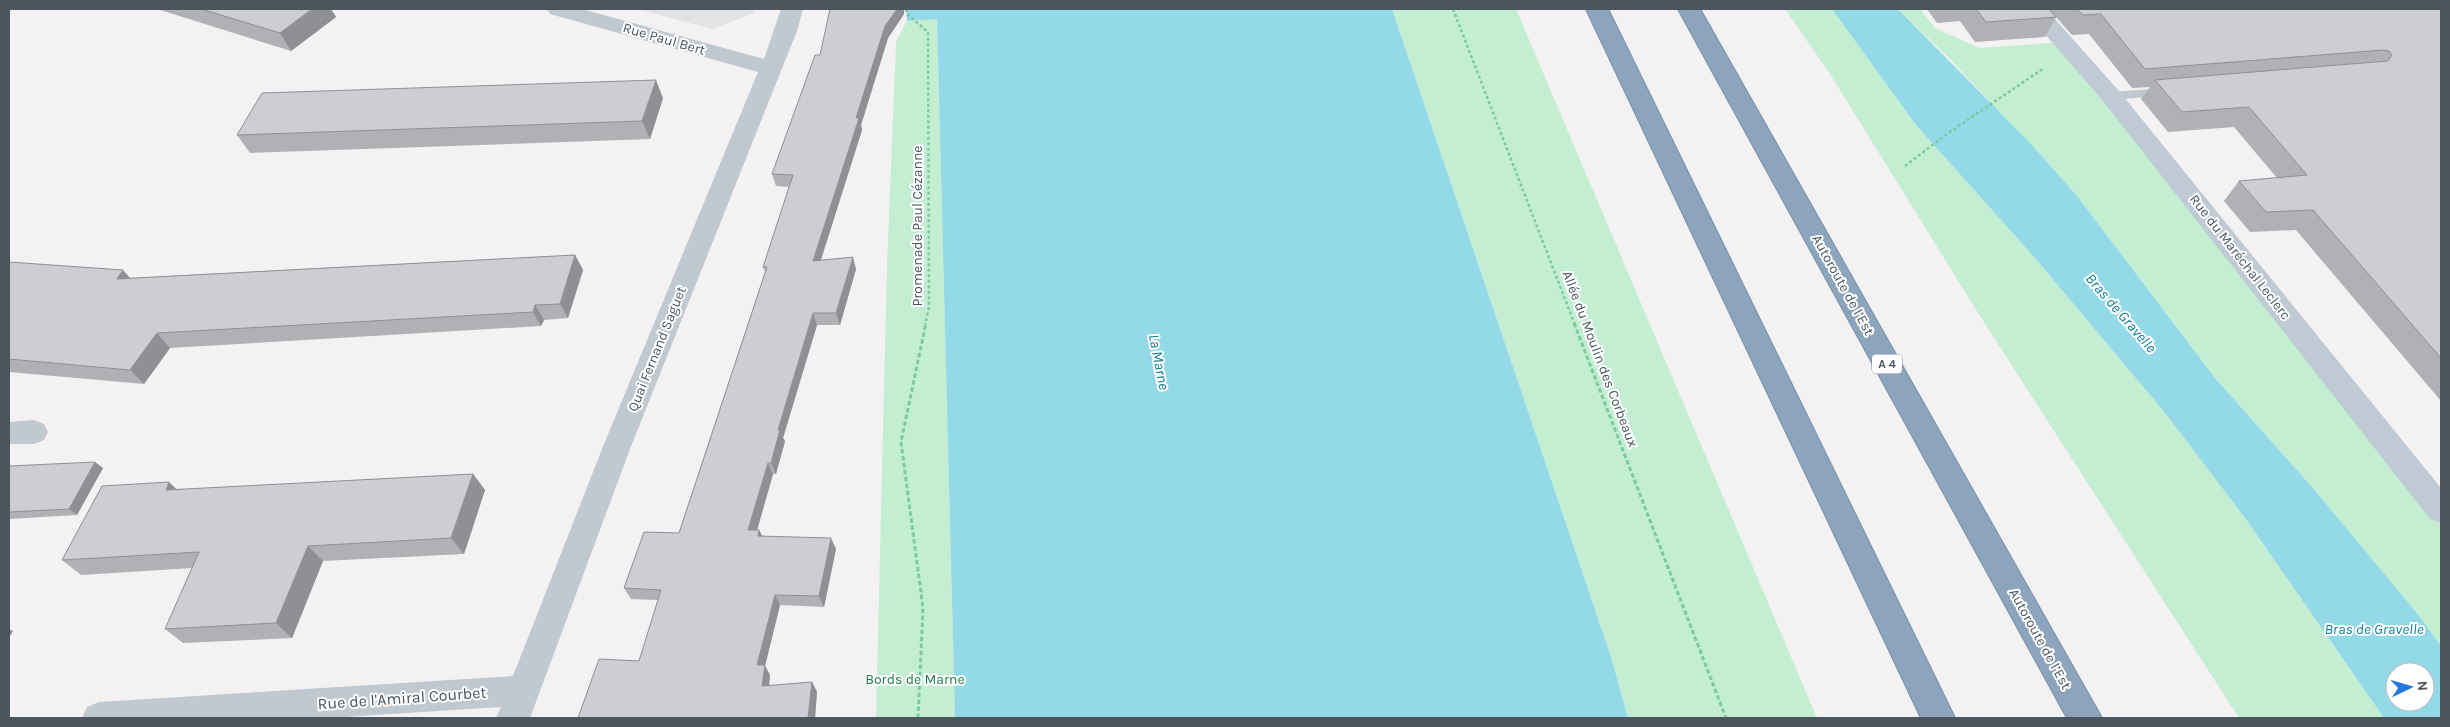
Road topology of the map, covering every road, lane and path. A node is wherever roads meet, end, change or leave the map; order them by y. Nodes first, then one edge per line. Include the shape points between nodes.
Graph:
1 (558, 9) edge
2 (792, 9) edge
3 (906, 9) edge
4 (1453, 9) edge
5 (1597, 9) edge
6 (1689, 9) edge
7 (2034, 9) edge
8 (2072, 50) junction
9 (771, 68) junction
10 (2180, 91) edge
11 (2111, 96) junction
12 (1905, 166) dead end
13 (2441, 510) edge
14 (519, 704) edge
15 (99, 718) edge
16 (918, 718) edge
17 (1726, 718) edge
18 (1938, 718) edge
19 (2084, 718) edge

1 - 9 street, Rue Paul Bert
2 - 9 street, Quai Fernand Saguet
3 - 16 path, Promenade Paul Cézanne via 907,14 928,32 929,307 901,442 923,608
4 - 17 path, Allée du Moulin des Corbeaux
5 - 18 highway
6 - 19 highway, Autoroute de l’Est / A 4
7 - 8 street, Rue du Maréchal Leclerc
8 - 11 street, Rue du Maréchal Leclerc
8 - 12 path
9 - 14 street, Quai Fernand Saguet via 616,449
10 - 11 lane
11 - 13 street, Rue du Maréchal Leclerc
14 - 15 street, Rue de l'Amiral Courbet

